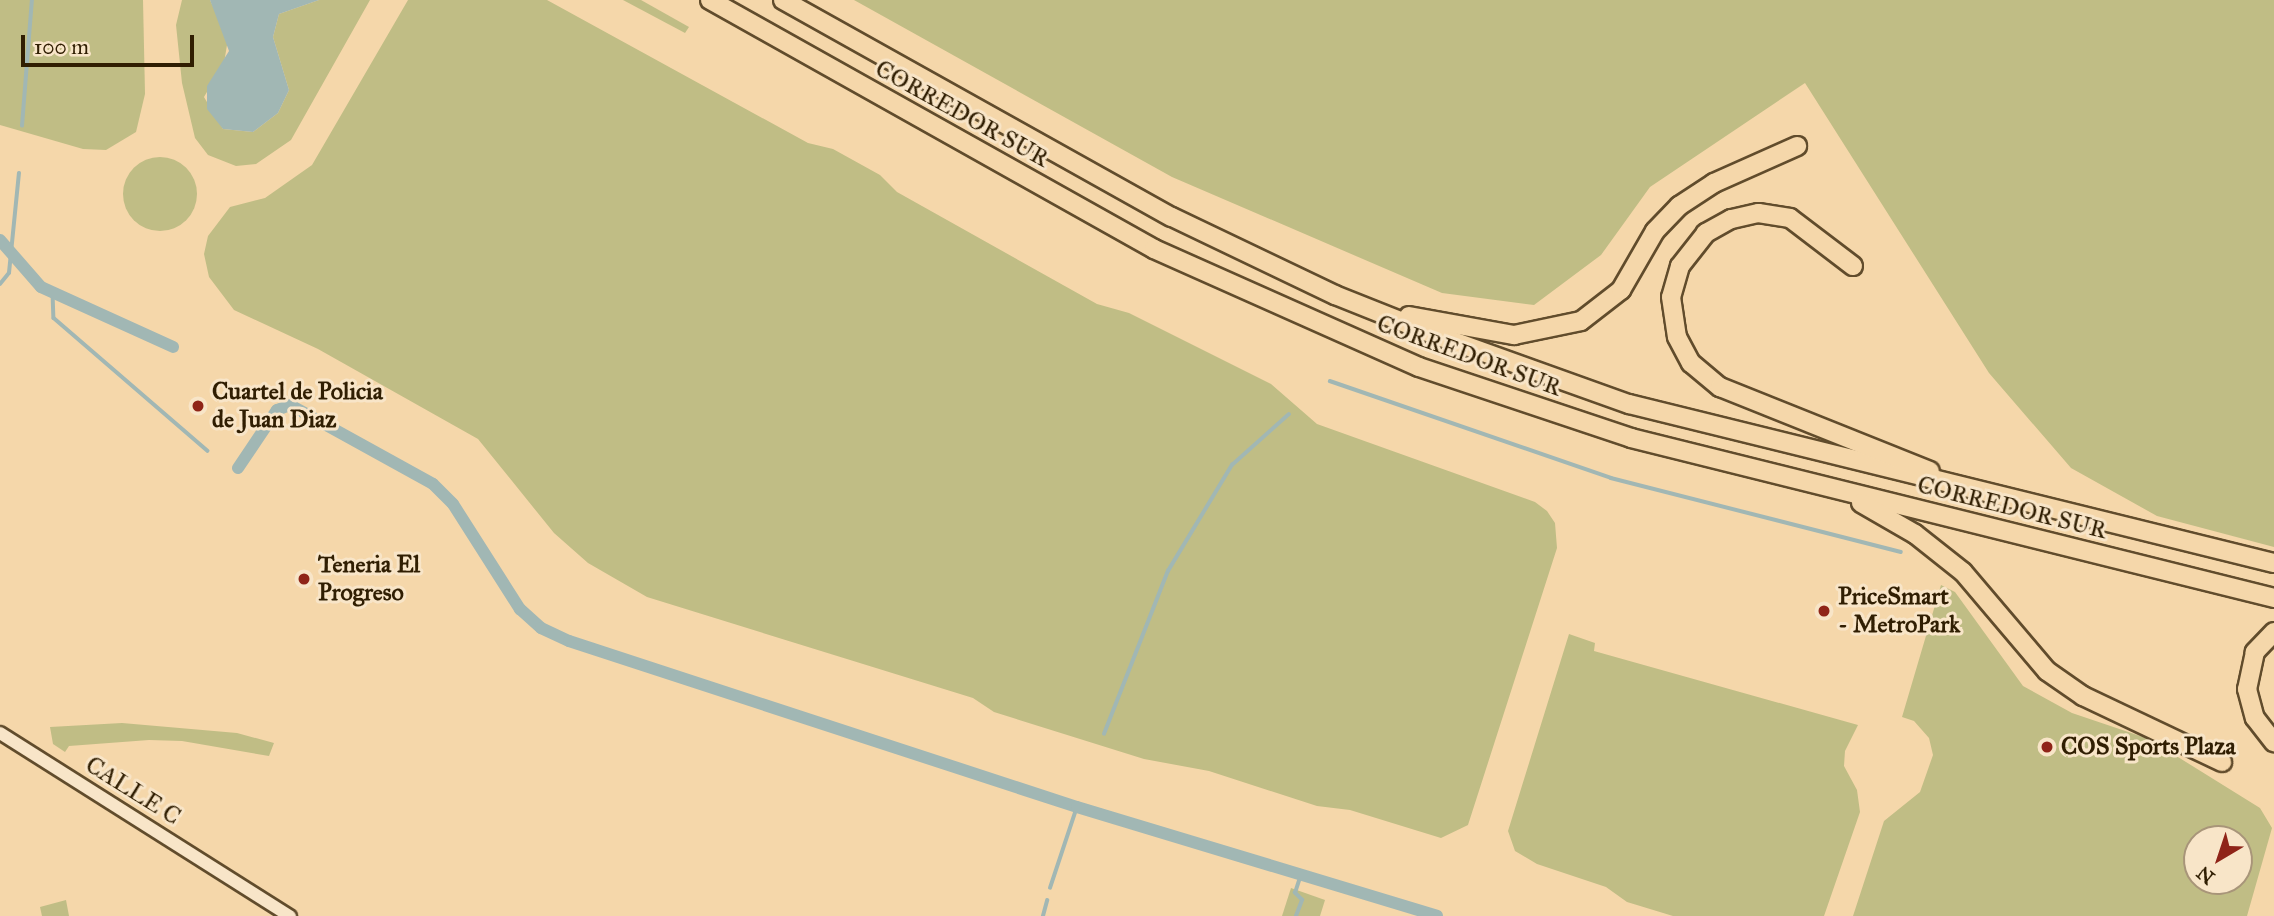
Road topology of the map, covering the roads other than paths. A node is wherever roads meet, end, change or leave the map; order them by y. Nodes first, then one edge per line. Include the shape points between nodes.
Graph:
1 (710, 0) edge
2 (783, 0) edge
3 (1797, 146) dead end
4 (1853, 265) dead end
5 (1365, 307) junction
6 (1836, 490) junction
7 (1995, 497) junction
8 (2274, 563) edge
9 (2274, 598) edge
10 (2274, 632) edge
11 (0, 733) edge
12 (2274, 741) edge
13 (2222, 762) dead end
14 (290, 916) edge

1 - 6 highway, CORREDOR SUR via 1154,250 1321,327 1492,393 1630,438
2 - 5 highway, CORREDOR SUR via 1172,217
3 - 5 highway via 1714,183 1679,206 1655,231 1621,290 1581,321 1514,335
4 - 7 highway via 1790,218 1758,213 1731,219 1696,243 1674,280 1671,314 1681,346 1698,370 1720,387
5 - 7 highway, CORREDOR SUR via 1629,404
6 - 9 highway, CORREDOR SUR
6 - 13 highway via 1915,534 1948,559 1979,589 2046,671 2083,695
7 - 8 highway, CORREDOR SUR
10 - 12 highway via 2251,661 2247,689 2255,718
11 - 14 street, CALLE C

